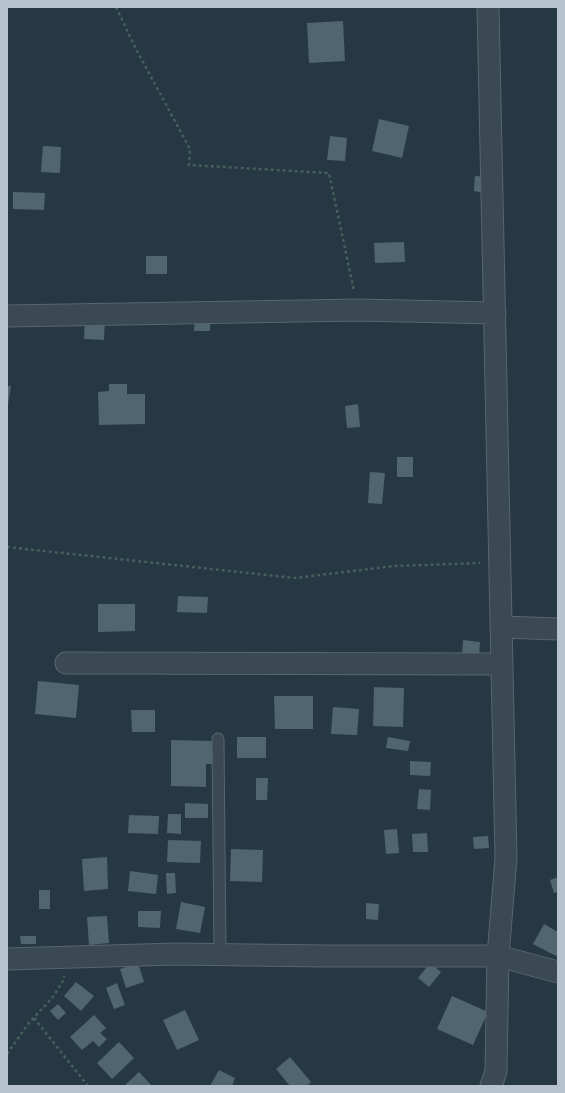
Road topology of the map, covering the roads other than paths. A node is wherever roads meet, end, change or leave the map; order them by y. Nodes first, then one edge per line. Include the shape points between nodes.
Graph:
1 (488, 7) edge
2 (495, 313) junction
3 (7, 316) edge
4 (502, 627) junction
5 (558, 629) edge
6 (66, 663) dead end
7 (502, 664) junction
8 (218, 739) dead end
9 (220, 954) junction
10 (498, 956) junction
11 (7, 959) edge
12 (558, 972) edge
13 (491, 1086) edge

1 - 2 street
2 - 3 street via 358,310
2 - 4 street
4 - 5 street
4 - 7 street
6 - 7 street
7 - 10 street via 506,858
8 - 9 lane
9 - 10 street
9 - 11 street
10 - 12 street
10 - 13 street via 496,1071

